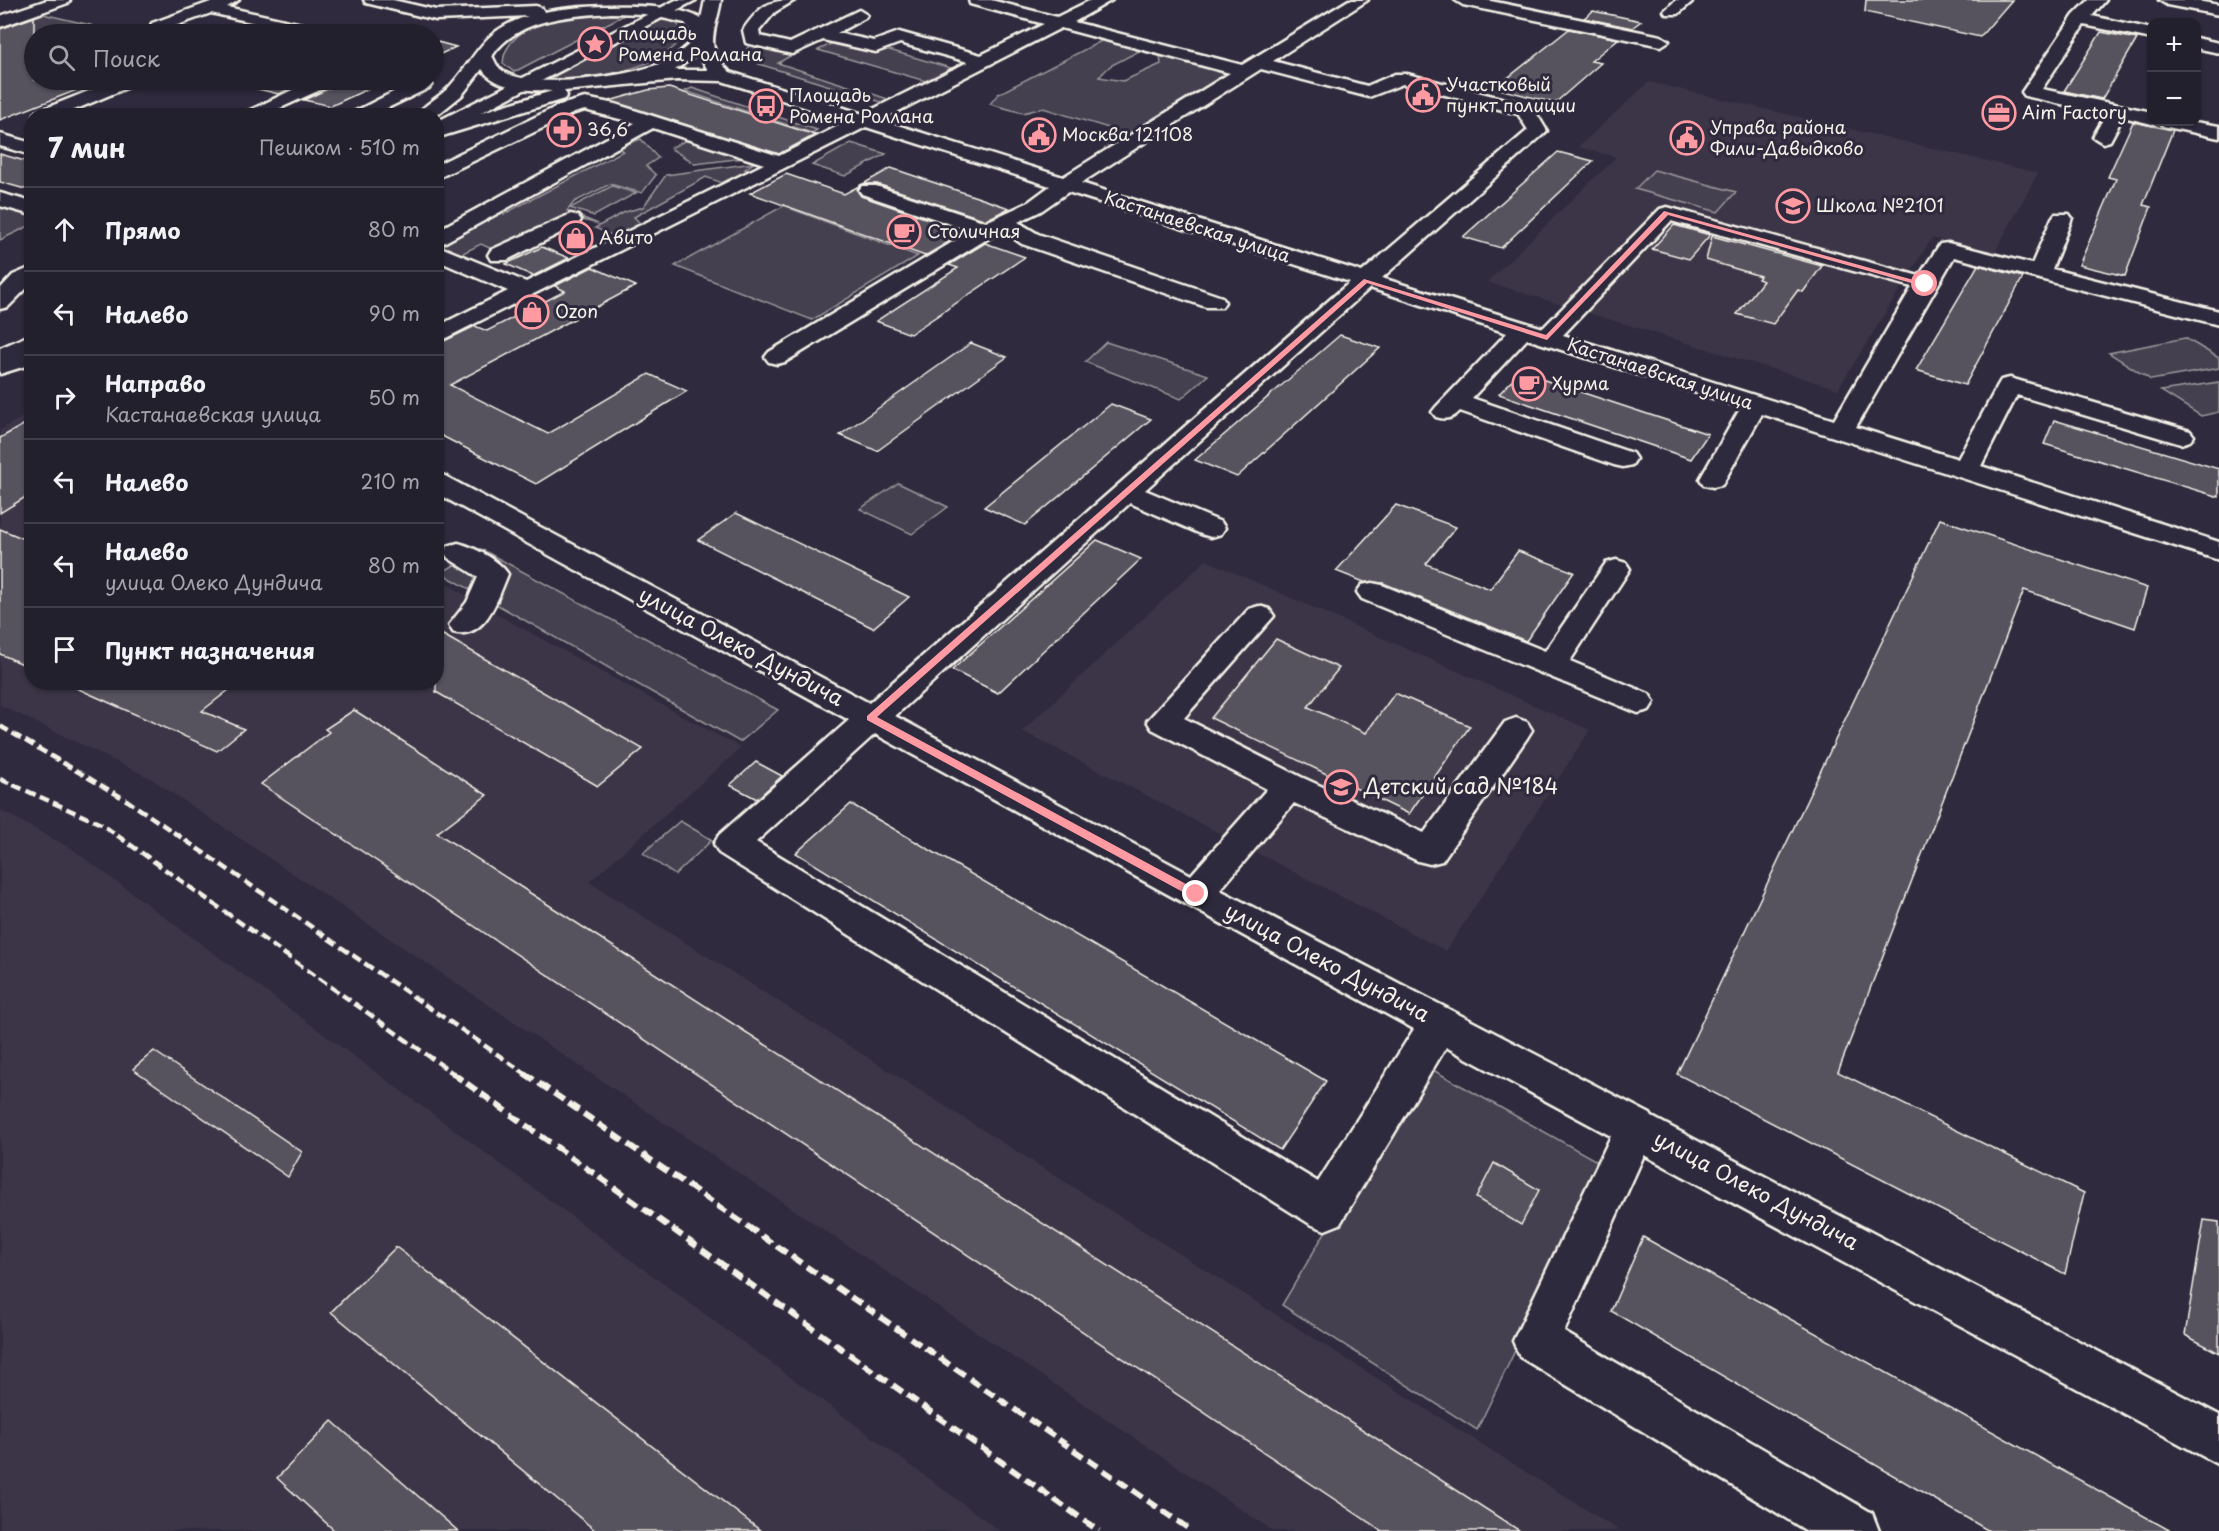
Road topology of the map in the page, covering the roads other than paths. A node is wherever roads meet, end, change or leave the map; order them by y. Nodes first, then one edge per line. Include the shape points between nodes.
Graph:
1 (62, 0) edge
2 (231, 0) edge
3 (372, 0) edge
4 (457, 0) edge
5 (614, 0) edge
6 (688, 0) edge
7 (713, 0) edge
8 (786, 0) edge
9 (1104, 0) edge
10 (1360, 0) edge
11 (1463, 0) edge
12 (1686, 0) edge
13 (2098, 0) edge
14 (2168, 0) edge
15 (976, 1) edge
16 (1, 4) edge
17 (662, 6) edge
18 (210, 8) junction
19 (572, 8) junction
20 (2219, 10) edge
21 (32, 11) junction
22 (1672, 11) dead end
23 (431, 14) junction
24 (859, 15) dead end
25 (2080, 19) junction
26 (0, 22) edge
27 (1060, 22) junction
28 (166, 24) edge
29 (279, 24) edge
30 (2147, 33) edge
31 (821, 34) junction
32 (704, 35) junction
33 (1661, 41) dead end
34 (2201, 44) edge
35 (2219, 48) edge
36 (484, 54) junction
37 (984, 61) junction
38 (1249, 67) junction
39 (724, 76) junction
40 (616, 81) junction
41 (517, 82) junction
42 (106, 90) edge
43 (305, 90) edge
44 (410, 90) edge
45 (62, 108) edge
46 (265, 108) edge
47 (373, 108) edge
48 (435, 108) edge
49 (2117, 110) junction
50 (444, 112) edge
51 (2147, 117) edge
52 (865, 121) junction
53 (650, 122) junction
54 (444, 126) edge
55 (2190, 126) edge
56 (444, 128) edge
57 (2219, 132) edge
58 (2103, 137) dead end
59 (0, 140) edge
60 (24, 147) edge
61 (782, 163) junction
62 (444, 169) edge
63 (1064, 184) junction
64 (869, 190) dead end
65 (0, 199) edge
66 (24, 206) edge
67 (2062, 218) dead end
68 (571, 220) dead end
69 (996, 226) junction
70 (444, 236) edge
71 (444, 255) edge
72 (499, 255) dead end
73 (2040, 272) junction
74 (21, 278) edge
75 (1366, 280) junction
76 (1925, 284) junction
77 (527, 291) junction
78 (0, 302) edge
79 (1214, 302) dead end
80 (2219, 318) edge
81 (1522, 330) junction
82 (444, 332) edge
83 (1547, 338) junction
84 (24, 345) edge
85 (777, 357) dead end
86 (0, 358) edge
87 (24, 359) edge
88 (0, 367) edge
89 (1755, 404) junction
90 (1841, 431) junction
91 (2181, 436) dead end
92 (1623, 459) dead end
93 (1965, 471) junction
94 (1713, 479) dead end
95 (444, 486) edge
96 (1127, 492) junction
97 (509, 522) junction
98 (1211, 528) dead end
99 (2219, 551) edge
100 (447, 554) edge
101 (1616, 569) dead end
102 (1372, 592) dead end
103 (1259, 616) dead end
104 (464, 625) dead end
105 (1551, 665) junction
106 (1638, 702) dead end
107 (870, 718) junction
108 (1516, 730) dead end
109 (1288, 786) junction
110 (1196, 894) junction
111 (1439, 1023) junction
112 (1636, 1127) junction
113 (2219, 1441) edge
114 (1854, 1531) edge

1 - 21 street
2 - 18 street
3 - 23 street
4 - 23 street
5 - 19 street
6 - 17 street
7 - 32 street
8 - 31 street via 769,9 751,30 752,39 792,49
9 - 27 street
10 - 38 street
11 - 33 street
12 - 22 street
13 - 25 street
14 - 20 street
15 - 27 street
16 - 21 street
17 - 19 street
17 - 32 street via 690,18
17 - 41 street
18 - 28 street
18 - 29 street
19 - 23 street
19 - 36 street via 537,16 513,27 490,44
21 - 26 street
23 - 36 street via 473,34
24 - 31 street
25 - 30 street
25 - 49 street via 2031,92
27 - 37 street
27 - 38 street
31 - 37 street via 876,47 899,36
32 - 39 street via 709,59
32 - 40 street, Кастанаевская улица via 680,60
34 - 35 street
36 - 41 street via 488,69
36 - 48 street via 456,91
37 - 52 street
38 - 63 street
38 - 75 street via 1369,92 1401,78 1525,110 1538,131
39 - 40 street, Кастанаевская улица via 676,75
39 - 52 street, Кастанаевская улица
40 - 41 street, Кастанаевская улица via 575,85
40 - 56 street
41 - 50 street
41 - 54 street
42 - 45 street
43 - 46 street
44 - 47 street
49 - 51 street
49 - 58 street
52 - 61 street
52 - 63 street, Кастанаевская улица
53 - 61 street
53 - 62 street via 585,104 567,109
53 - 70 street
55 - 57 street
59 - 60 street
61 - 77 street
63 - 69 street via 1034,207
63 - 75 street, Кастанаевская улица
64 - 69 street
65 - 66 street
67 - 73 street
68 - 72 street
69 - 79 street
69 - 85 street
71 - 77 street
73 - 76 street via 1948,249
73 - 80 street
74 - 78 street
75 - 81 street, Кастанаевская улица
75 - 96 street
76 - 83 street via 1666,213
76 - 90 street
77 - 82 street
81 - 83 street, Кастанаевская улица
81 - 92 street via 1450,407
83 - 89 street, Кастанаевская улица
84 - 86 street
87 - 88 street
89 - 90 street, Кастанаевская улица
89 - 94 street
90 - 93 street, Кастанаевская улица
91 - 93 street via 2010,385
93 - 99 street, Кастанаевская улица
95 - 97 street, улица Олеко Дундича
96 - 98 street
96 - 107 street
97 - 100 street
97 - 107 street, улица Олеко Дундича
100 - 104 street via 494,574 480,605
101 - 105 street
102 - 105 street
103 - 109 street via 1163,721
105 - 106 street
107 - 110 street, улица Олеко Дундича
107 - 111 street via 731,844 1325,1210
108 - 109 street via 1430,851
109 - 110 street
110 - 111 street, улица Олеко Дундича
111 - 112 street, улица Олеко Дундича
112 - 113 street, улица Олеко Дундича
112 - 114 street via 1536,1341

